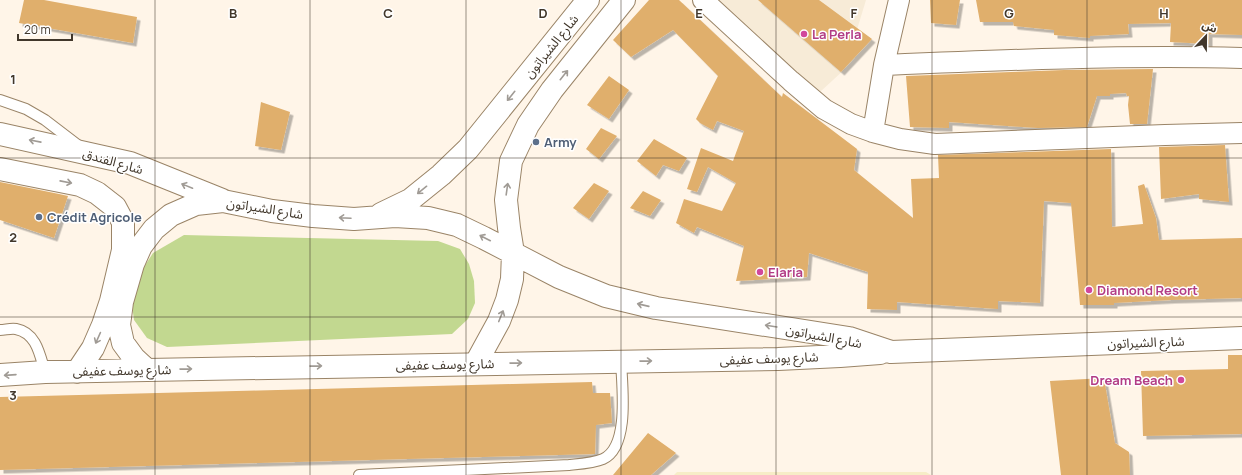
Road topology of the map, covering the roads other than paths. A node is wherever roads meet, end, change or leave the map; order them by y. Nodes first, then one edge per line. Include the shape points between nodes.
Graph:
1 (588, 0) edge
2 (624, 0) edge
3 (702, 0) edge
4 (899, 0) edge
5 (1242, 58) edge
6 (884, 65) junction
7 (0, 100) edge
8 (873, 132) junction
9 (0, 134) edge
10 (1242, 134) edge
11 (88, 154) junction
12 (0, 169) edge
13 (223, 201) junction
14 (374, 217) junction
15 (513, 253) junction
16 (116, 302) junction
17 (0, 330) edge
18 (1242, 338) edge
19 (891, 352) junction
20 (621, 361) junction
21 (476, 363) junction
22 (147, 370) junction
23 (45, 372) junction
24 (77, 372) junction
25 (0, 375) edge
26 (485, 472) edge
27 (359, 475) edge

1 -> 14 street, شارع الشيراتون via 468,149 410,200
15 -> 2 street via 506,200 511,161 528,124
3 - 8 street via 824,109 851,124
4 - 6 street
5 - 6 street via 1057,58
6 - 8 street
7 - 11 lane via 26,109 45,120
8 - 10 street via 935,144
11 -> 9 street, شارع الفندق
13 -> 11 street, شارع الفندق via 130,163
12 -> 16 street, شارع الشيراتون via 80,184 115,207 123,222 123,250
14 -> 13 street, شارع الشيراتون via 313,216
13 - 16 street, شارع الشيراتون via 196,204 172,215 154,229 141,246
15 -> 14 street, شارع الشيراتون via 457,225 428,218
19 -> 15 street, شارع الشيراتون via 849,338 656,308 606,296 558,277
21 -> 15 street via 499,321 507,300 512,279
16 - 22 street, شارع الشيراتون via 123,343
16 -> 24 street via 93,348
17 - 23 lane via 16,329 32,339 38,346
18 - 19 street, شارع الشيراتون
20 -> 19 street, شارع يوسف عفيفى via 778,359
21 -> 20 street, شارع يوسف عفيفى
20 - 26 lane via 621,430 614,450 603,459 569,465
22 -> 21 street, شارع يوسف عفيفى
22 - 24 street, شارع يوسف عفيفى
23 - 24 street, شارع يوسف عفيفى
23 -> 25 street, شارع يوسف عفيفى
26 - 27 lane

